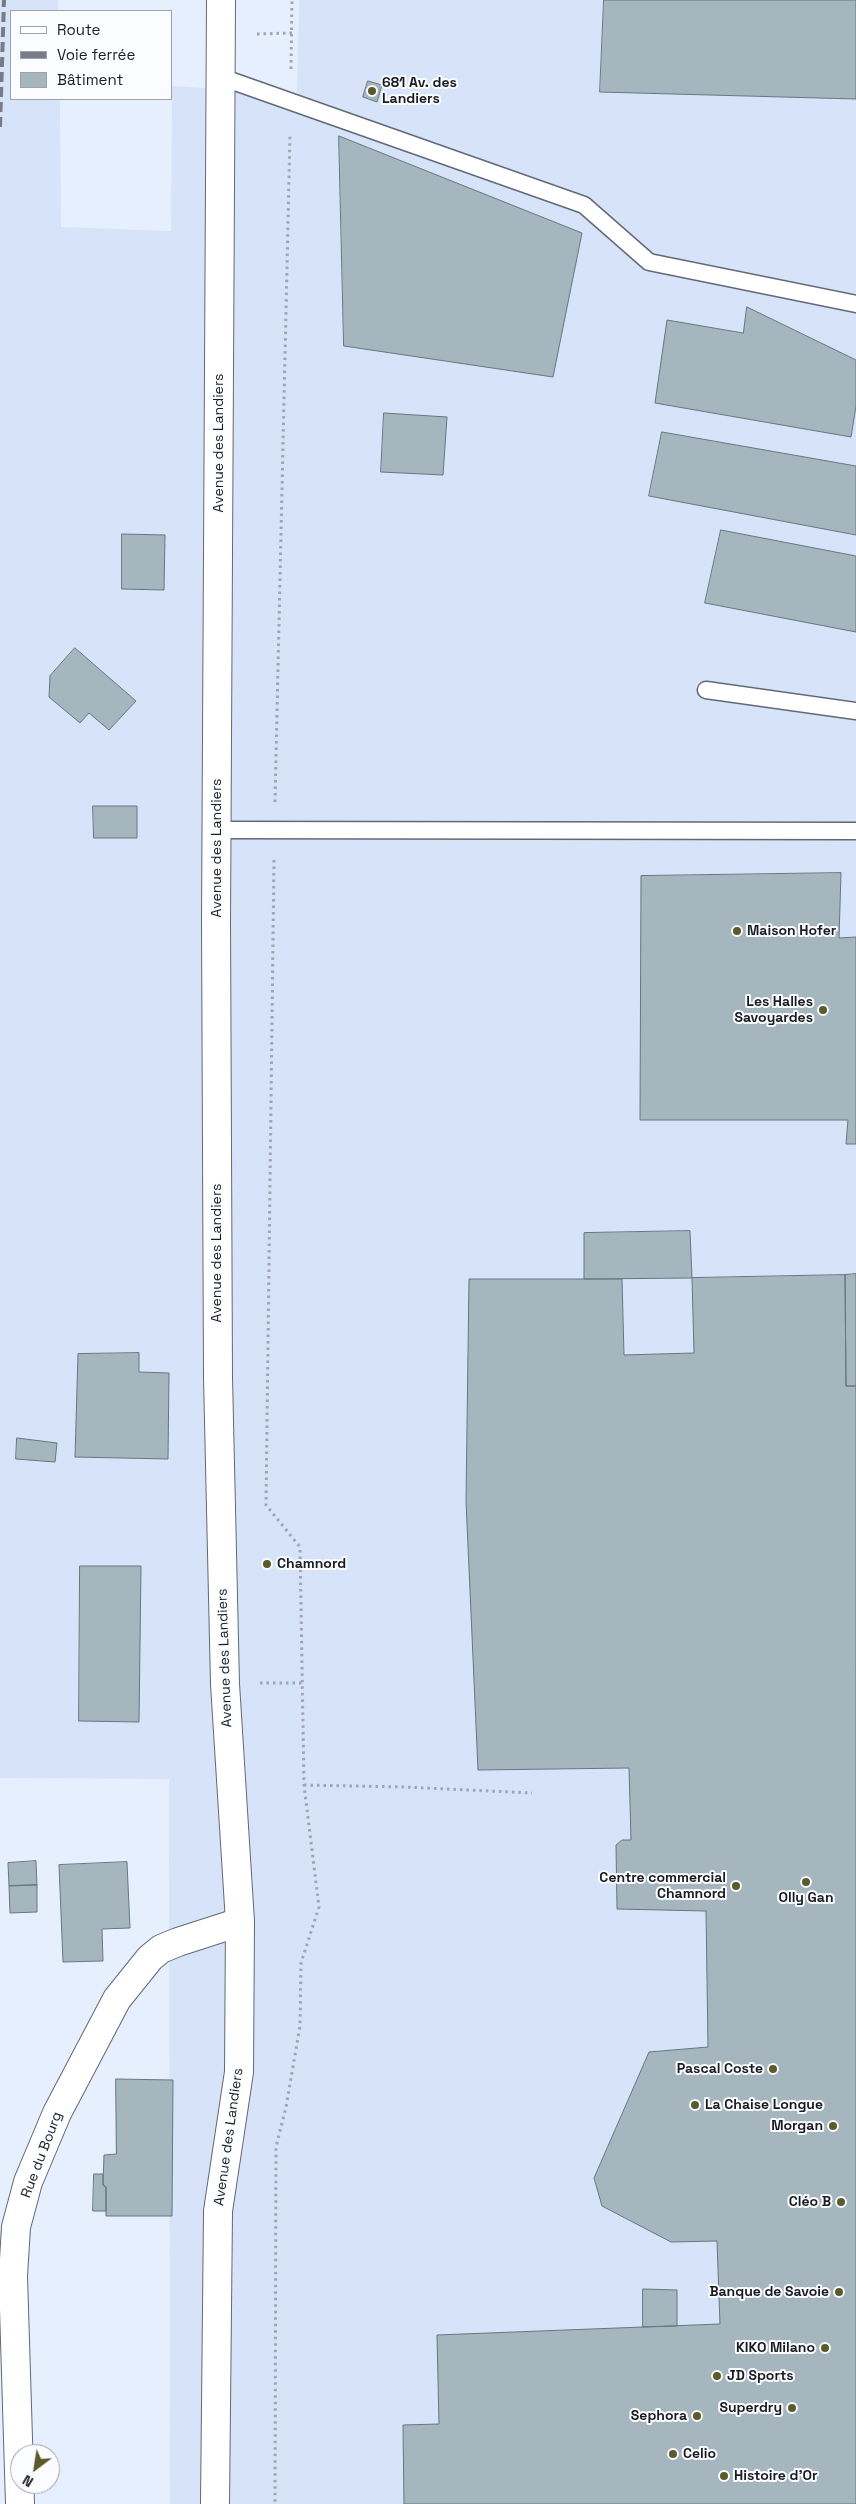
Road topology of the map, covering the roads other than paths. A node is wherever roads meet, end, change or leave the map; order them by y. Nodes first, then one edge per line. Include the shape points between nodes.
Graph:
1 (221, 0) edge
2 (221, 76) junction
3 (856, 304) edge
4 (706, 690) dead end
5 (856, 711) edge
6 (217, 830) junction
7 (856, 830) edge
8 (240, 1922) junction
9 (20, 2504) edge
10 (215, 2504) edge

1 - 2 main road, Avenue des Landiers
2 - 3 lane via 584,205 649,262
2 - 6 main road, Avenue des Landiers
4 - 5 lane
6 - 7 lane
6 - 8 main road, Avenue des Landiers via 218,1386 225,1684
8 - 9 main road, Rue du Bourg via 161,1949 141,1968 108,2016 57,2113 28,2182 16,2227 13,2276
8 - 10 main road, Avenue des Landiers via 239,2072 218,2211

